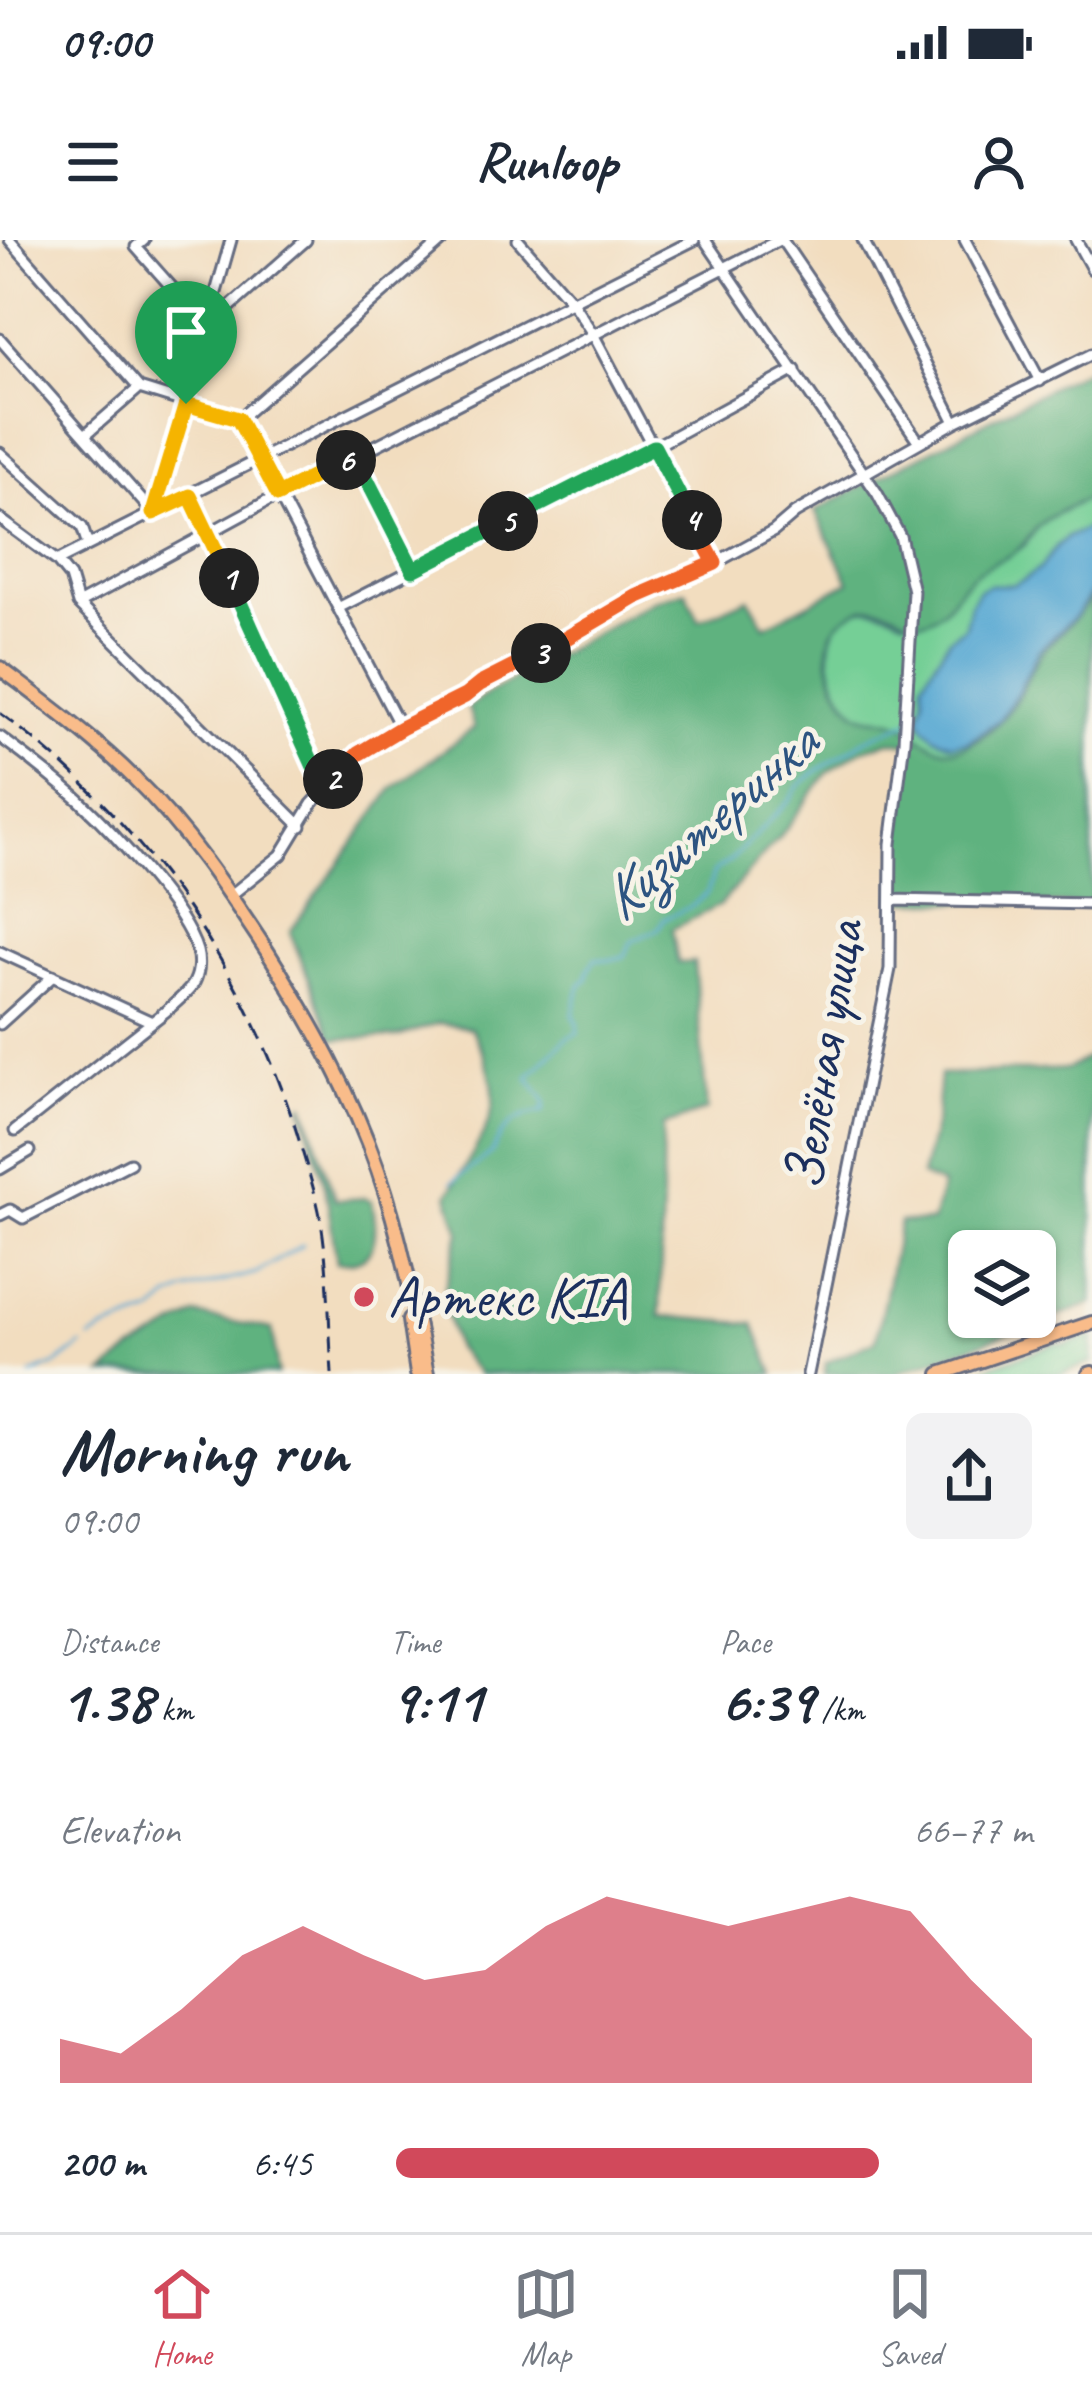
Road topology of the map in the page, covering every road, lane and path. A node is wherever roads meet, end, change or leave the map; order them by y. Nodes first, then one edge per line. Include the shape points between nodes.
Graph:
1 (144, 240) edge
2 (231, 240) edge
3 (306, 240) edge
4 (443, 240) edge
5 (518, 240) edge
6 (694, 240) edge
7 (705, 240) edge
8 (780, 240) edge
9 (863, 240) edge
10 (965, 240) edge
11 (1076, 240) edge
12 (5, 241) edge
13 (725, 267) junction
14 (1092, 269) edge
15 (572, 302) junction
16 (207, 327) junction
17 (593, 334) junction
18 (0, 339) edge
19 (1092, 354) edge
20 (795, 370) junction
21 (1040, 381) junction
22 (139, 388) junction
23 (186, 404) junction
24 (238, 419) junction
25 (955, 422) junction
26 (85, 435) junction
27 (919, 442) junction
28 (654, 447) junction
29 (0, 453) edge
30 (355, 456) junction
31 (260, 460) junction
32 (864, 473) junction
33 (278, 495) junction
34 (190, 496) junction
35 (153, 513) junction
36 (0, 519) edge
37 (208, 532) junction
38 (88, 545) junction
39 (58, 561) junction
40 (715, 563) junction
41 (413, 570) junction
42 (78, 604) junction
43 (338, 608) junction
44 (0, 668) edge
45 (0, 678) edge
46 (401, 728) junction
47 (0, 737) edge
48 (324, 789) junction
49 (301, 826) junction
50 (231, 895) junction
51 (891, 900) junction
52 (1092, 904) edge
53 (0, 952) edge
54 (53, 976) junction
55 (152, 1022) junction
56 (0, 1024) edge
57 (15, 1131) dead end
58 (30, 1151) dead end
59 (130, 1162) dead end
60 (0, 1169) edge
61 (0, 1215) edge
62 (1090, 1324) edge
63 (417, 1374) edge
64 (427, 1374) edge
65 (808, 1374) edge
66 (940, 1374) edge

1 - 16 street via 136,247
2 - 16 street
3 - 16 street
4 - 24 street
5 - 15 street
6 - 15 street
7 - 13 street, Зелёная улица
8 - 13 street
8 - 27 street
9 - 25 street
10 - 21 street
11 - 14 street
12 - 22 street
13 - 17 street
13 - 20 street, Зелёная улица
15 - 17 street
15 - 31 street
16 - 23 street
17 - 28 street
17 - 30 street
18 - 26 street
19 - 21 street
20 - 28 street
20 - 32 street, Зелёная улица
21 - 25 street
22 - 23 street
22 - 26 street
23 - 24 street
23 - 35 street
24 - 31 street
25 - 27 street
26 - 35 street
27 - 32 street
28 - 40 street
28 - 41 street
29 - 38 street via 82,527
30 - 33 street
30 - 41 street
31 - 33 street
31 - 34 street
32 - 40 street
32 - 51 street, Зелёная улица via 899,536 913,591
33 - 37 street
33 - 43 street
34 - 35 street
34 - 37 street
35 - 38 street
36 - 39 street
37 - 42 street
37 - 48 street
38 - 39 street
39 - 42 street
40 - 46 street via 636,597
41 - 43 street
42 - 49 street
43 - 46 street
44 - 50 main road via 133,776
45 - 63 main road via 161,818 225,899 316,1046 386,1218
46 - 48 street via 349,761
47 - 55 street via 124,846 196,946 193,985
48 - 49 street
49 - 50 street via 281,855
50 - 64 main road via 323,1042 361,1124 393,1216
51 - 52 street
51 - 65 street, Зелёная улица via 884,1006
53 - 54 street
54 - 55 street
54 - 56 street
55 - 57 street
58 - 60 street
59 - 61 street via 23,1218 10,1210
62 - 66 main road

